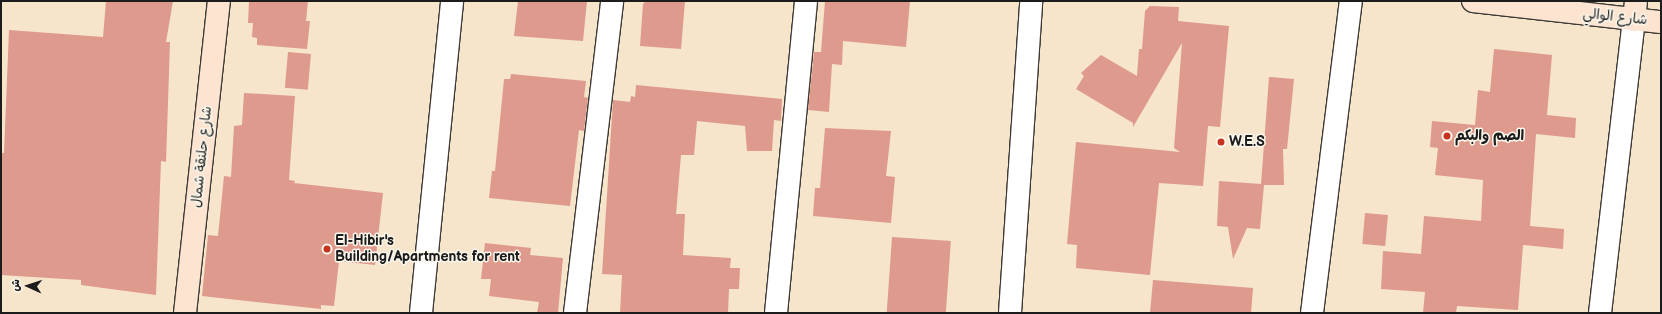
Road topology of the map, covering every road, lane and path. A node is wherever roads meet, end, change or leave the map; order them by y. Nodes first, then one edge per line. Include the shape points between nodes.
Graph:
1 (219, 1) edge
2 (452, 1) edge
3 (612, 1) edge
4 (806, 1) edge
5 (1031, 1) edge
6 (1351, 1) edge
7 (1473, 1) edge
8 (1635, 10) edge
9 (1661, 22) edge
10 (186, 313) edge
11 (421, 313) edge
12 (575, 313) edge
13 (776, 313) edge
14 (1010, 313) edge
15 (1312, 313) edge
16 (1600, 313) edge

1 - 10 street, شارع حلنقة شمال
2 - 11 street
3 - 12 street
4 - 13 street
5 - 14 street
6 - 15 street
7 - 8 street, شارع الوالي
8 - 9 street, شارع الوالي
8 - 16 street

